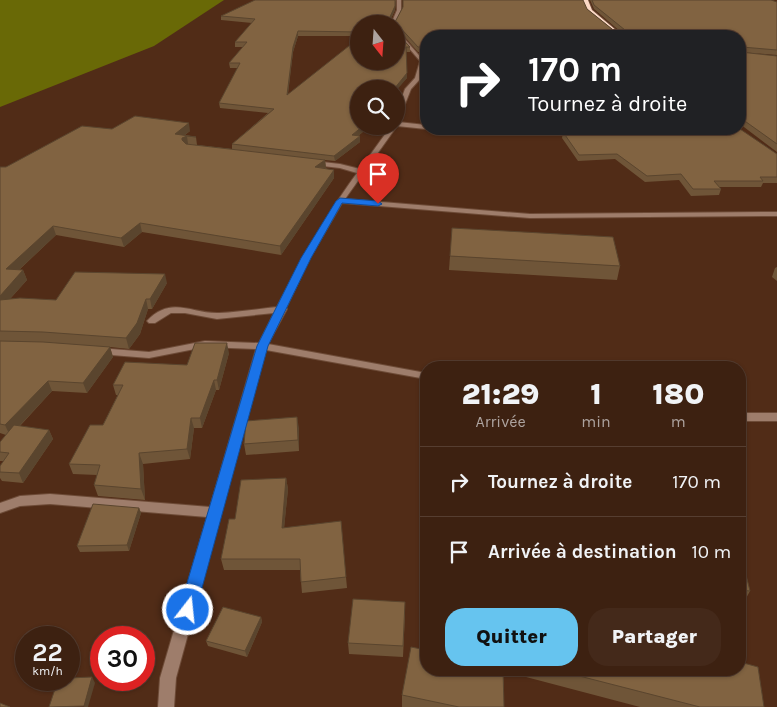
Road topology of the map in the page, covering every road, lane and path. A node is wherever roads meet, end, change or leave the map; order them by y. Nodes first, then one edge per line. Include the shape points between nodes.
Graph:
1 (399, 0) edge
2 (584, 0) edge
3 (397, 15) edge
4 (613, 30) edge
5 (405, 40) edge
6 (420, 57) edge
7 (420, 72) edge
8 (418, 78) joint
9 (405, 97) edge
10 (405, 125) edge
11 (420, 126) edge
12 (387, 135) edge
13 (310, 163) edge
14 (359, 171) junction
15 (340, 201) junction
16 (777, 214) edge
17 (282, 309) junction
18 (152, 321) dead end
19 (262, 346) junction
20 (84, 350) edge
21 (420, 375) edge
22 (746, 417) edge
23 (777, 417) edge
24 (0, 508) edge
25 (215, 513) junction
26 (166, 707) edge

1 - 3 street
2 - 4 highway via 590,11
5 - 6 street
7 - 8 street
8 - 9 street
10 - 11 street
12 - 14 street
13 - 14 street
14 - 15 street
15 - 16 street via 530,216
15 - 17 street via 306,258
17 - 18 street via 218,316 169,310
17 - 19 street
19 - 20 street via 206,344 149,355
19 - 21 street
19 - 25 street
22 - 23 street
24 - 25 street via 20,501 50,499
25 - 26 street via 168,678

